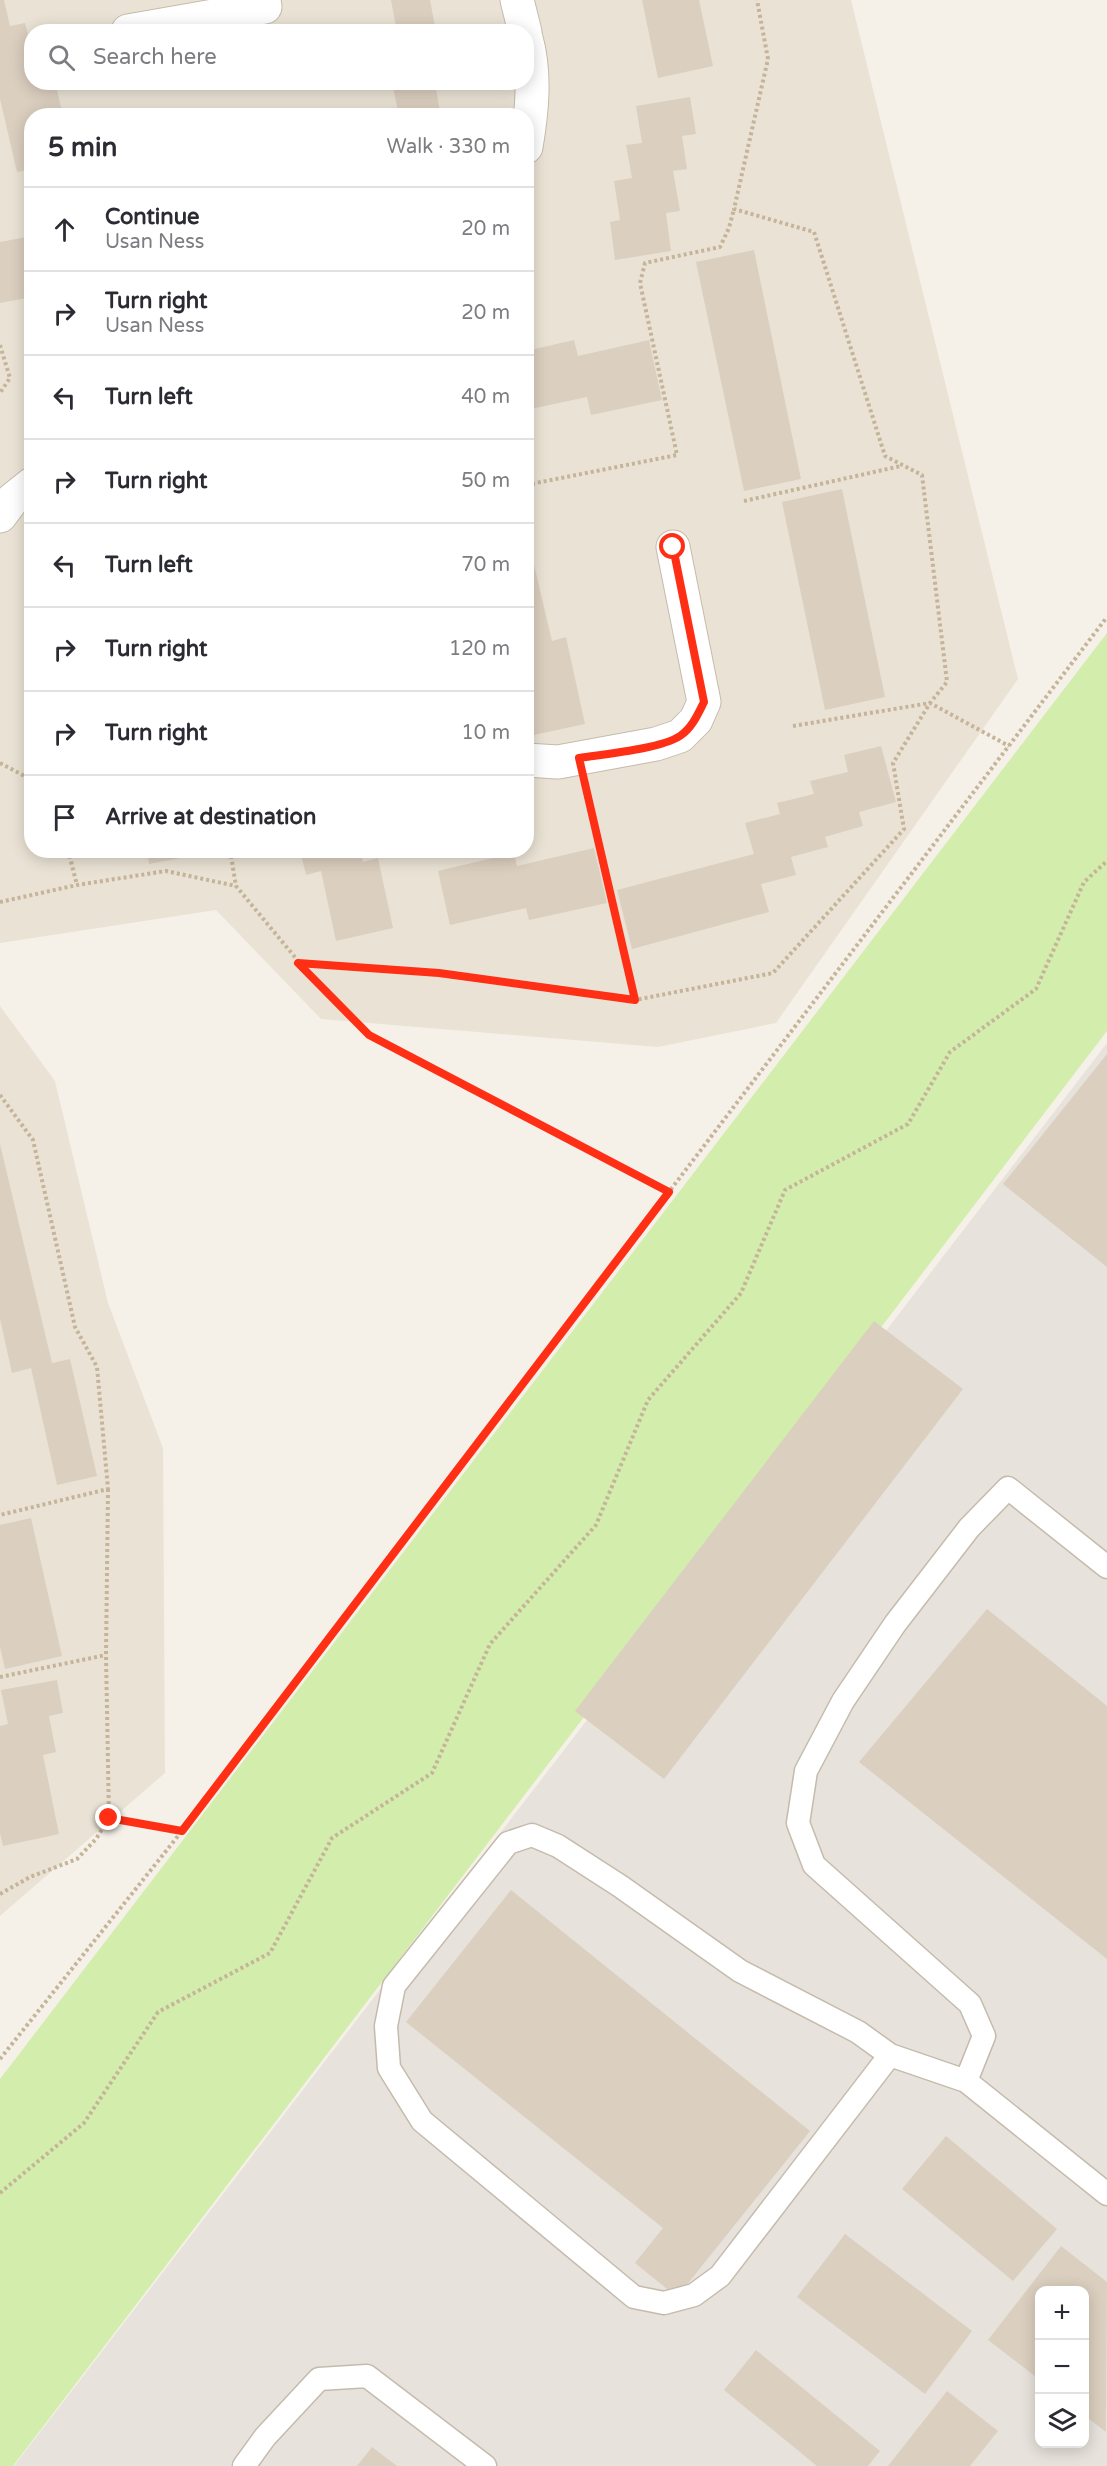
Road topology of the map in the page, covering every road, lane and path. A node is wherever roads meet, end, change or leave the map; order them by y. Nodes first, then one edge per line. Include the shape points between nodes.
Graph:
1 (264, 0) edge
2 (517, 0) edge
3 (757, 0) edge
4 (168, 24) edge
5 (523, 24) edge
6 (531, 90) edge
7 (532, 108) edge
8 (734, 209) junction
9 (0, 345) edge
10 (0, 393) edge
11 (903, 466) junction
12 (534, 483) edge
13 (24, 490) edge
14 (744, 501) dead end
15 (0, 516) edge
16 (673, 547) dead end
17 (1107, 617) edge
18 (930, 703) junction
19 (793, 726) dead end
20 (1009, 746) junction
21 (579, 758) junction
22 (534, 760) edge
23 (0, 763) edge
24 (24, 776) edge
25 (70, 858) edge
26 (231, 858) edge
27 (1107, 861) edge
28 (77, 885) junction
29 (236, 886) junction
30 (0, 902) edge
31 (298, 963) junction
32 (635, 1000) junction
33 (0, 1095) edge
34 (669, 1192) junction
35 (108, 1489) junction
36 (0, 1515) edge
37 (1107, 1567) edge
38 (106, 1655) junction
39 (0, 1677) edge
40 (109, 1818) junction
41 (182, 1831) junction
42 (0, 1893) edge
43 (890, 2055) junction
44 (0, 2059) edge
45 (966, 2081) junction
46 (0, 2193) edge
47 (1107, 2194) edge
48 (244, 2466) edge
49 (485, 2466) edge

1 - 4 street via 264,7
2 - 5 street
3 - 8 path via 768,59
6 - 7 street
8 - 11 path via 814,232 885,456
8 - 12 path via 720,247 645,263 640,283 677,455
9 - 10 path via 10,378
11 - 14 path
11 - 18 path via 922,476 947,682
13 - 15 street
16 - 21 street via 704,702 696,720 680,736 656,744
17 - 20 path
18 - 19 path
18 - 20 path
18 - 32 path via 894,764 904,829 773,973
20 - 34 path
21 - 22 street
21 - 32 path
23 - 24 path
25 - 28 path
26 - 29 path
27 - 46 path via 1084,882 1036,989 950,1052 908,1124 785,1190 741,1293 648,1400 596,1525 490,1644 432,1773 332,1838 270,1953 158,2012 84,2123
28 - 29 path via 166,871
28 - 30 path
29 - 31 path
31 - 32 path via 439,973
31 - 34 path via 369,1035
33 - 35 path via 33,1140 75,1327 97,1366
34 - 41 path
35 - 36 path
35 - 38 path
37 - 45 lane via 1008,1488 969,1528 895,1624 843,1701 806,1772 798,1823 814,1864 970,2004 984,2036
38 - 39 path
38 - 40 path
40 - 41 path
40 - 42 path via 96,1839 76,1859
41 - 44 path
43 - 43 lane via 858,2032 740,1971 620,1886 558,1846 532,1835 508,1843 394,1986 386,2026 389,2068 422,2121 634,2296 664,2302 694,2295 720,2276
43 - 45 lane
45 - 47 lane
48 - 49 lane via 319,2379 367,2376

